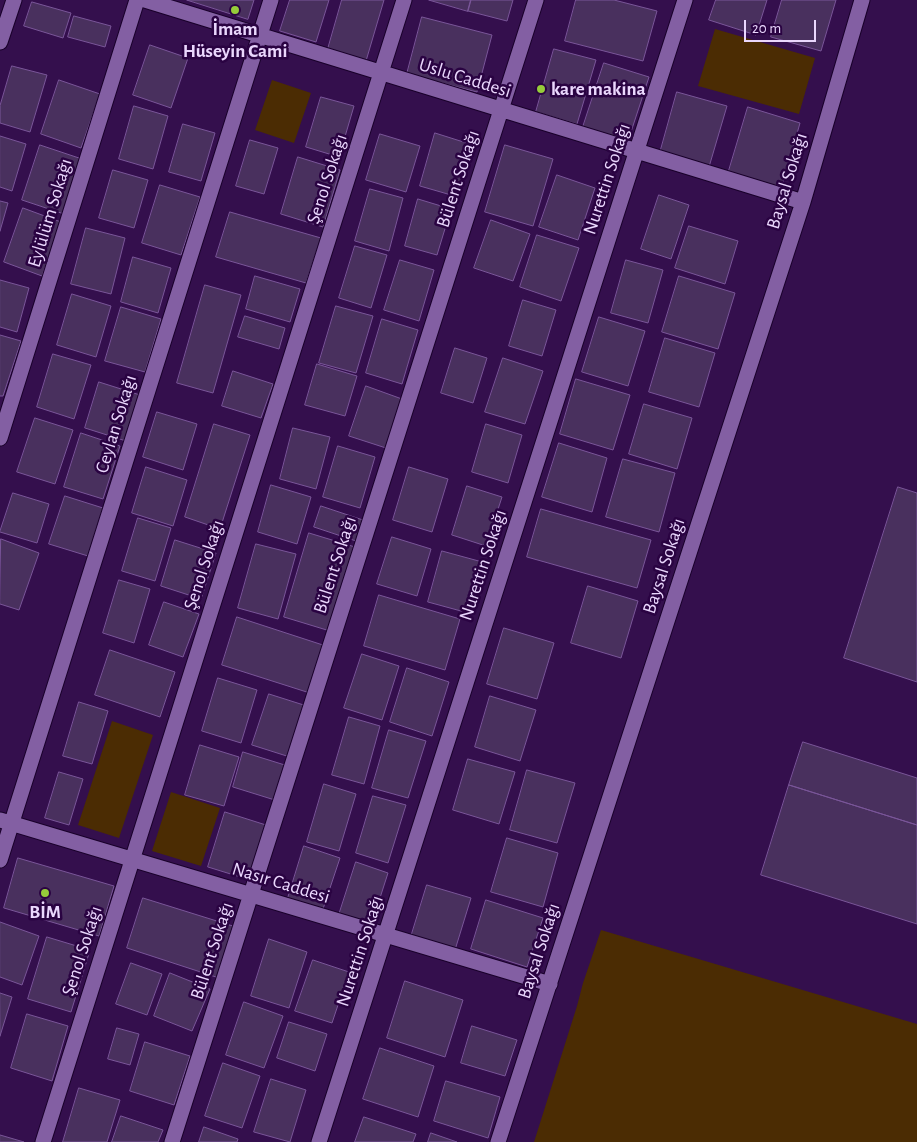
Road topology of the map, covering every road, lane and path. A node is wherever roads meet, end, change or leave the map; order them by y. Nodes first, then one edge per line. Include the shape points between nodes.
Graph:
1 (14, 0) edge
2 (137, 0) edge
3 (145, 0) edge
4 (271, 0) edge
5 (404, 0) edge
6 (536, 0) edge
7 (685, 0) edge
8 (862, 0) edge
9 (260, 36) junction
10 (0, 42) edge
11 (381, 73) junction
12 (501, 110) junction
13 (637, 152) junction
14 (803, 202) junction
15 (0, 438) edge
16 (6, 822) edge
17 (132, 859) junction
18 (0, 860) edge
19 (251, 895) junction
20 (386, 935) junction
21 (550, 984) junction
22 (43, 1142) edge
23 (172, 1142) edge
24 (320, 1142) edge
25 (498, 1142) edge

1 - 10 street
2 - 15 street, Eylülüm Sokağı
3 - 9 street, Uslu Caddesi
4 - 9 street, Ceylan Sokağı
5 - 11 street, Şenol Sokağı
6 - 12 street, Bülent Sokağı
7 - 13 street, Nurettin Sokağı
8 - 14 street, Baysal Sokağı
9 - 11 street, Uslu Caddesi
9 - 16 street, Ceylan Sokağı
11 - 12 street, Uslu Caddesi
11 - 17 street, Şenol Sokağı
12 - 13 street, Uslu Caddesi
12 - 19 street, Bülent Sokağı
13 - 14 street, Uslu Caddesi
13 - 20 street, Nurettin Sokağı
14 - 21 street, Baysal Sokağı
16 - 17 street, Nasır Caddesi
16 - 18 street, Ceylan Sokağı
17 - 19 street, Nasır Caddesi
17 - 22 street, Şenol Sokağı
19 - 20 street, Nasır Caddesi
19 - 23 street, Bülent Sokağı
20 - 21 street, Nasır Caddesi
20 - 24 street, Nurettin Sokağı
21 - 25 street, Baysal Sokağı

